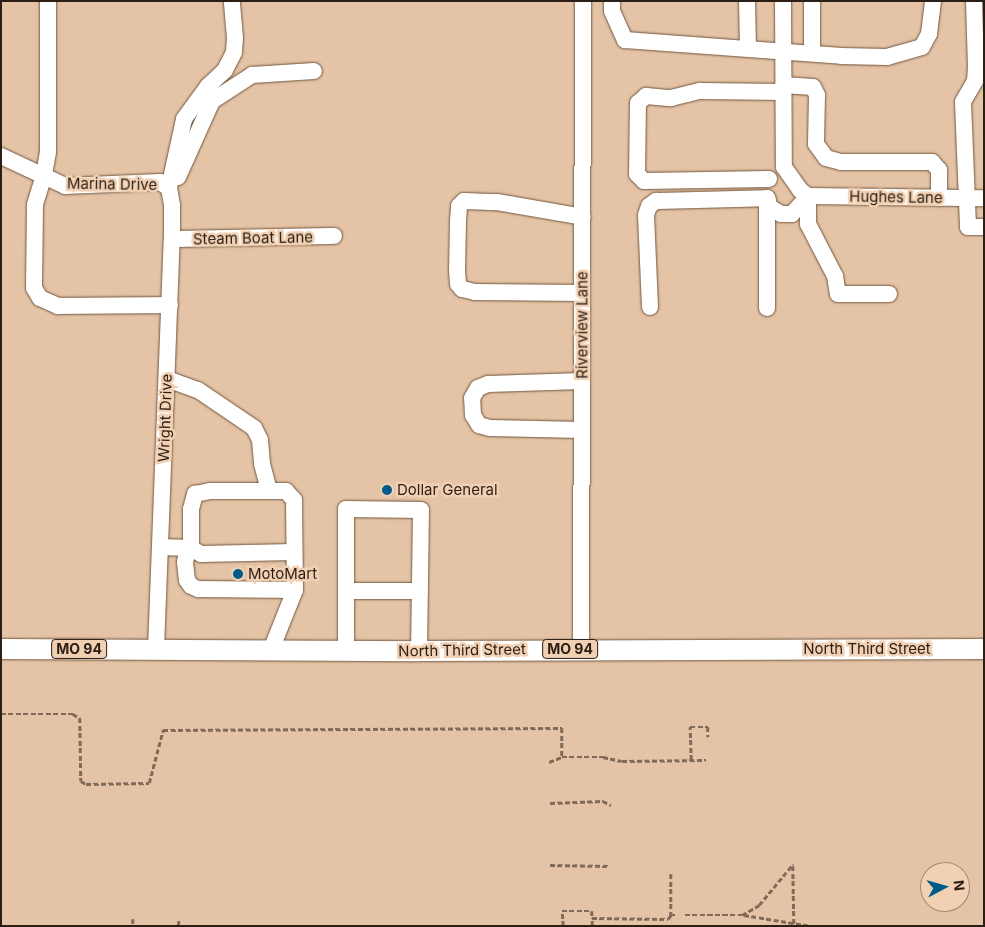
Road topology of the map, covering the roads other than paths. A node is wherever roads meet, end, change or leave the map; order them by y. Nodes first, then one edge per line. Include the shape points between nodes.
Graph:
1 (48, 1) edge
2 (232, 1) edge
3 (583, 1) edge
4 (612, 1) edge
5 (747, 1) edge
6 (783, 1) edge
7 (812, 1) edge
8 (933, 1) edge
9 (974, 1) edge
10 (748, 48) junction
11 (783, 50) junction
12 (812, 53) junction
13 (314, 71) dead end
14 (783, 88) junction
15 (977, 90) edge
16 (1, 156) edge
17 (784, 162) junction
18 (44, 175) junction
19 (769, 179) junction
20 (170, 191) junction
21 (808, 196) junction
22 (768, 198) junction
23 (939, 198) junction
24 (967, 198) junction
25 (984, 198) edge
26 (583, 217) junction
27 (984, 227) edge
28 (334, 236) dead end
29 (172, 238) junction
30 (582, 293) junction
31 (889, 294) dead end
32 (170, 306) junction
33 (650, 308) dead end
34 (767, 308) dead end
35 (167, 379) junction
36 (582, 381) junction
37 (582, 430) junction
38 (269, 490) junction
39 (160, 547) junction
40 (191, 548) junction
41 (294, 552) junction
42 (295, 590) junction
43 (346, 591) junction
44 (420, 591) junction
45 (1, 649) edge
46 (156, 649) junction
47 (581, 649) junction
48 (984, 649) edge
49 (271, 650) junction
50 (346, 650) junction
51 (419, 651) junction

1 - 18 street via 48,152
2 - 20 street via 234,52 225,70 202,92 184,119
3 - 26 street, Riverview Lane
4 - 10 street via 612,11 626,40
5 - 10 street
6 - 11 street
7 - 12 street
8 - 12 street via 929,34 922,47 887,57
9 - 15 street
10 - 11 street
11 - 12 street
11 - 14 street
13 - 20 street via 252,75 212,101
14 - 17 street
14 - 19 street via 700,91 671,98 646,96 638,103 637,174 644,181
14 - 23 street via 813,87 817,95 816,144 826,158 841,162 932,162 940,170
15 - 24 street via 963,102
16 - 18 street, Marina Drive
17 - 19 street
17 - 21 street via 791,179
18 - 20 street, Marina Drive via 65,186 160,182
18 - 32 street via 35,205 34,288 40,298 58,306
19 - 22 street via 765,187
20 - 29 street, Wright Drive
21 - 22 street via 792,214 781,214 769,207
21 - 23 street, Hughes Lane
21 - 31 street via 808,224 835,276 838,294
22 - 33 street via 656,201 649,206 646,215
22 - 34 street
23 - 24 street, Hughes Lane
24 - 25 street, Hughes Lane
24 - 27 street via 968,227
26 - 30 street, Riverview Lane
26 - 30 street via 497,202 464,201 459,206 457,270 458,284 462,289 475,292
28 - 29 street, Steam Boat Lane
29 - 32 street, Wright Drive
30 - 36 street, Riverview Lane
32 - 35 street, Wright Drive
35 - 38 street via 198,390 254,428 260,440
35 - 39 street, Wright Drive
36 - 37 street, Riverview Lane
36 - 37 street via 488,384 478,388 472,398 473,414 480,425 490,428
37 - 47 street, Riverview Lane
38 - 40 street via 195,494 191,509
38 - 41 street via 286,492 294,500
39 - 40 street
39 - 46 street, Wright Drive
40 - 41 street via 201,554
40 - 42 street via 186,557 187,580 198,589
41 - 42 street
42 - 49 street
43 - 44 street
43 - 44 street via 346,509 421,510
43 - 50 street
44 - 51 street
45 - 46 main road, North Third Street / MO 94
46 - 49 main road, North Third Street / MO 94
47 - 48 main road, North Third Street / MO 94
47 - 51 main road, North Third Street / MO 94
49 - 50 main road, North Third Street / MO 94
50 - 51 main road, North Third Street / MO 94

